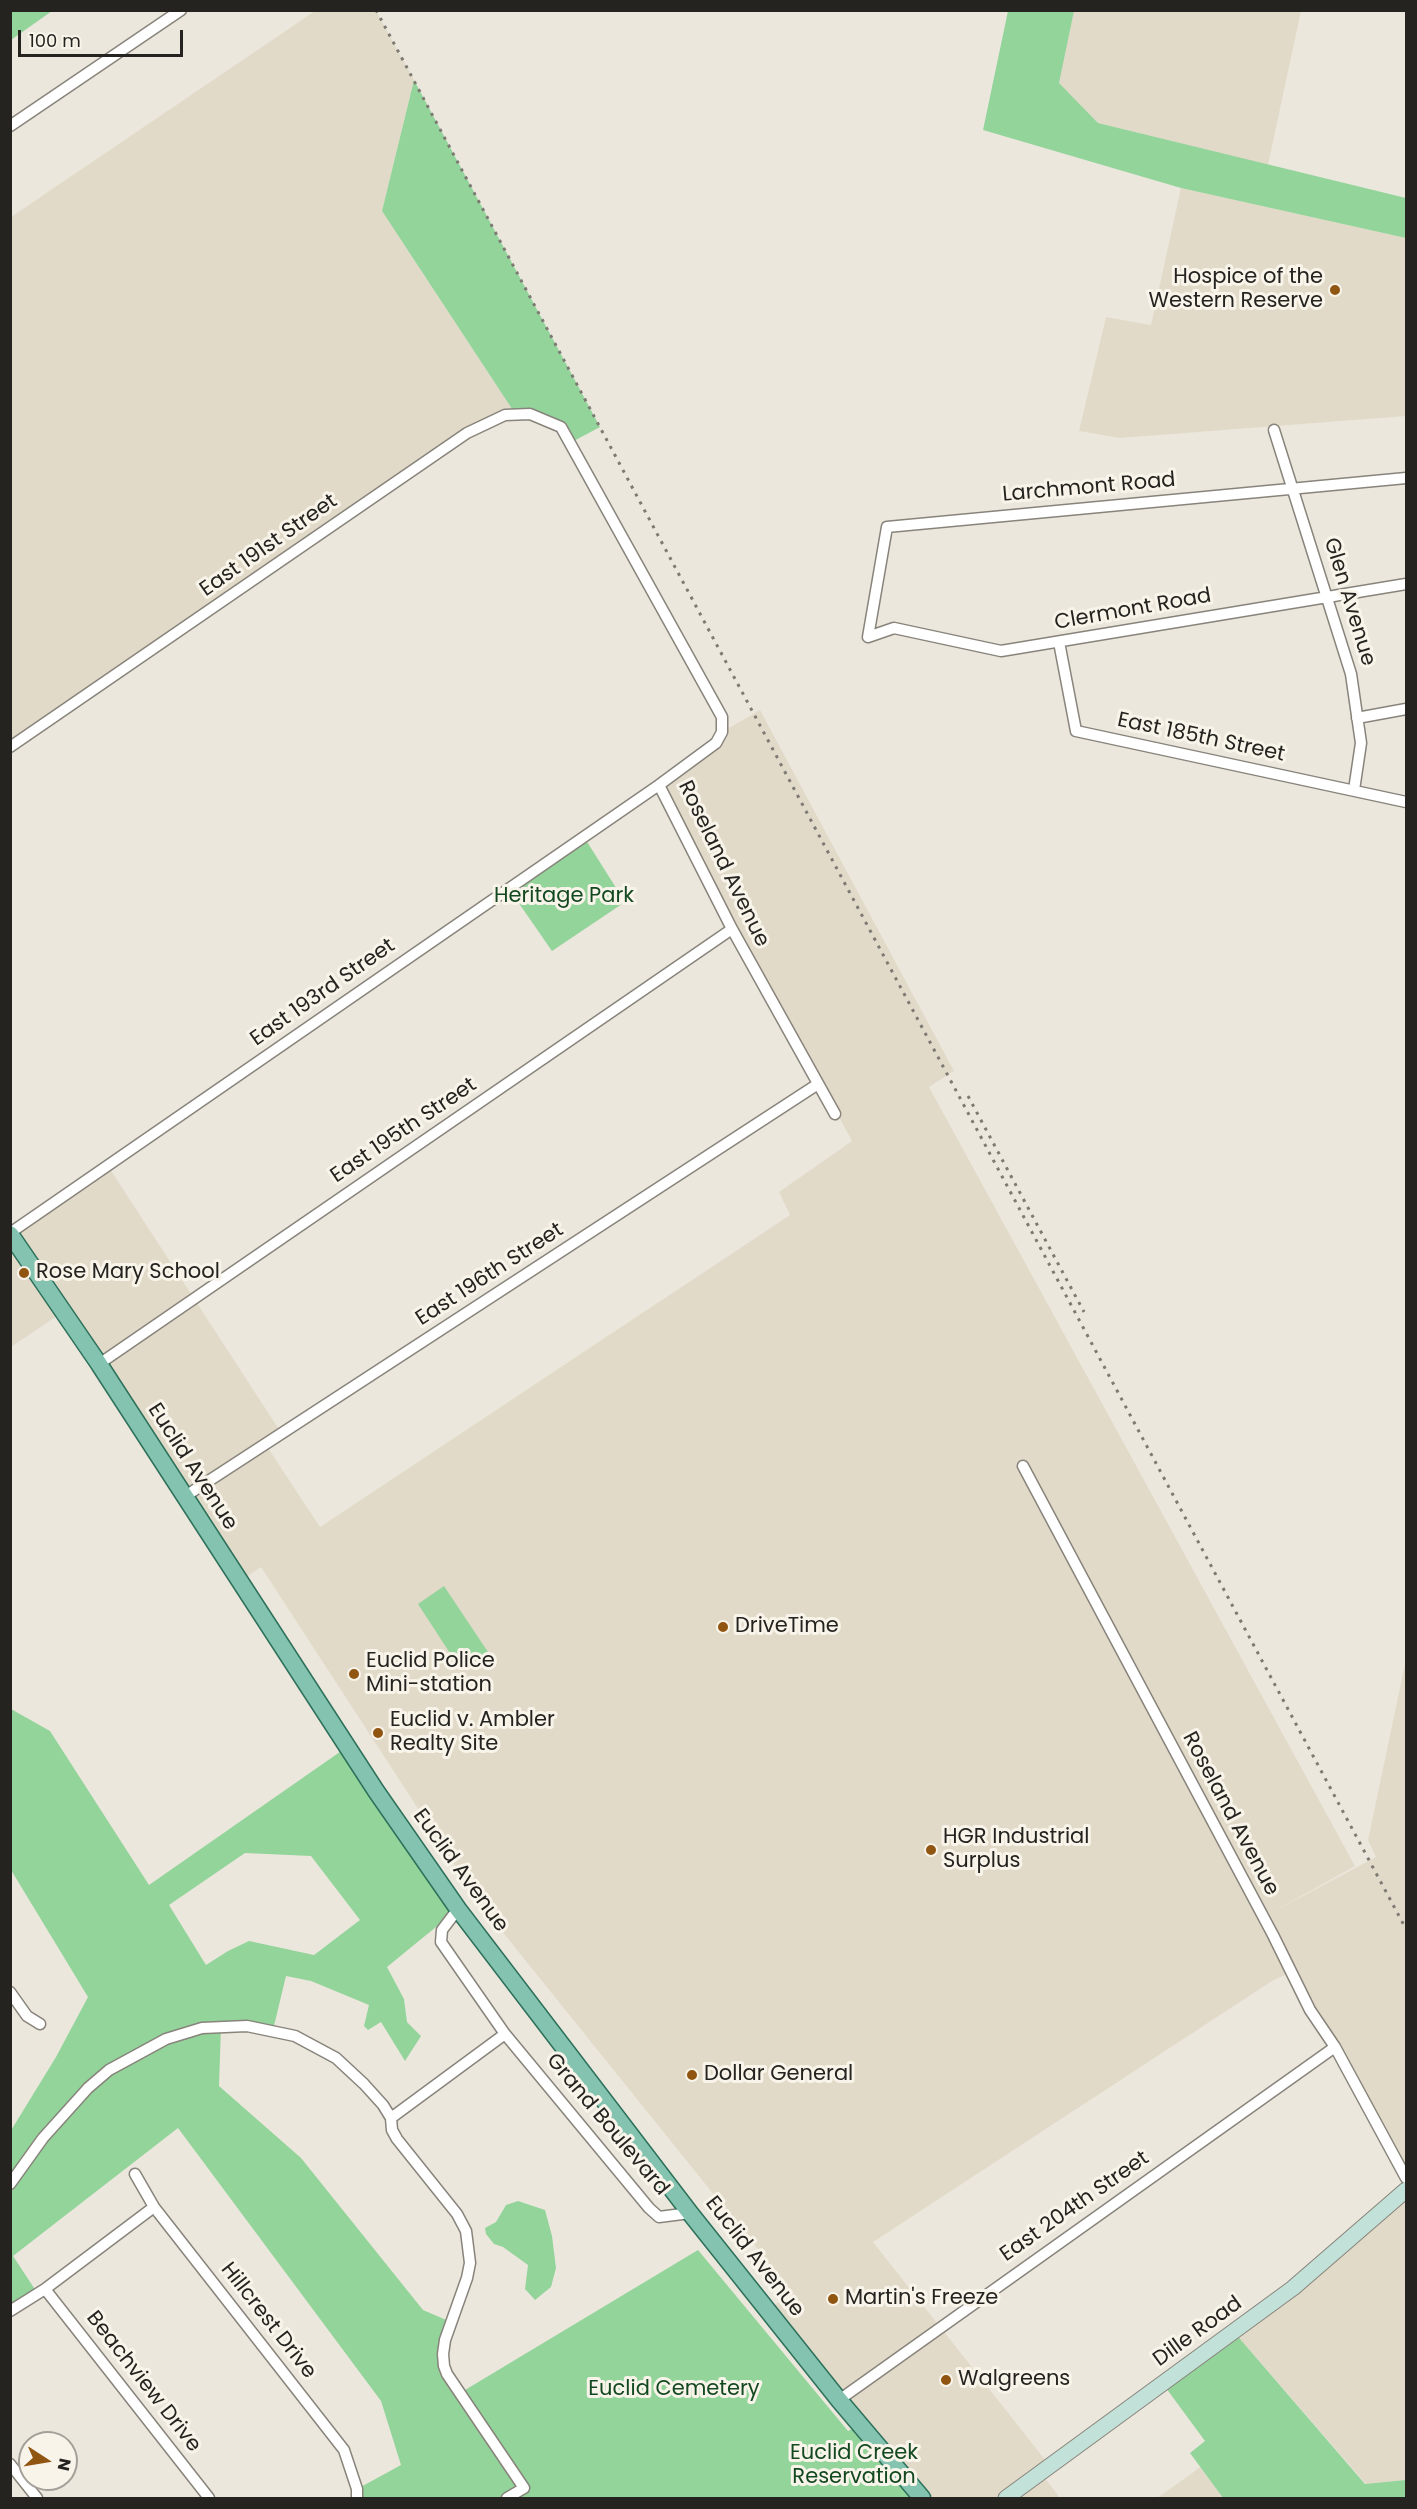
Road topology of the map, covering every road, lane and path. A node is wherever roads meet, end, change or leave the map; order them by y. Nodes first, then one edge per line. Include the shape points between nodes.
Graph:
1 (181, 10) edge
2 (10, 126) edge
3 (561, 427) joint
4 (1274, 430) dead end
5 (1407, 478) edge
6 (1293, 489) junction
7 (1407, 584) edge
8 (1328, 596) junction
9 (868, 637) joint
10 (1059, 642) junction
11 (1407, 709) edge
12 (1357, 718) junction
13 (10, 747) edge
14 (659, 785) junction
15 (1354, 790) junction
16 (1407, 802) edge
17 (732, 929) junction
18 (818, 1084) junction
19 (835, 1114) dead end
20 (10, 1233) edge
21 (99, 1364) junction
22 (1023, 1466) dead end
23 (184, 1497) junction
24 (458, 1909) junction
25 (10, 1992) edge
26 (40, 2024) dead end
27 (505, 2034) junction
28 (1335, 2047) junction
29 (391, 2118) junction
30 (135, 2174) dead end
31 (1407, 2178) edge
32 (10, 2184) edge
33 (1407, 2190) edge
34 (154, 2207) junction
35 (690, 2213) junction
36 (45, 2289) junction
37 (10, 2312) edge
38 (839, 2400) junction
39 (10, 2464) edge
40 (37, 2499) edge
41 (209, 2499) edge
42 (357, 2499) edge
43 (507, 2499) edge
44 (922, 2499) edge
45 (1006, 2499) edge

1 - 2 street
3 - 13 street, East 191st Street via 530,414 505,415 467,433
3 - 14 street, Roseland Avenue via 722,717 722,732 716,743
4 - 6 street, Glen Avenue
5 - 6 street, Larchmont Road
6 - 8 street, Glen Avenue
6 - 9 street, Larchmont Road via 887,527
7 - 8 street, Clermont Road
8 - 10 street, Clermont Road
8 - 12 street, Glen Avenue via 1351,674
9 - 10 street, Clermont Road via 894,628 1001,651
10 - 15 street, East 185th Street via 1076,731
11 - 12 street
12 - 15 street, Glen Avenue via 1361,743
14 - 17 street, Roseland Avenue
14 - 20 street, East 193rd Street
15 - 16 street, East 185th Street
17 - 18 street, Roseland Avenue
17 - 21 street, East 195th Street
18 - 19 street, Roseland Avenue
18 - 23 street, East 196th Street
20 - 21 main road, Euclid Avenue
21 - 23 main road, Euclid Avenue
22 - 28 street, Roseland Avenue via 1310,2010
23 - 24 main road, Euclid Avenue
24 - 27 street, Grand Boulevard via 442,1930 441,1942
24 - 35 main road, Euclid Avenue
25 - 26 street via 27,2016
27 - 29 street
27 - 35 street, Grand Boulevard via 649,2208 659,2217
28 - 31 street, Roseland Avenue
28 - 38 street, East 204th Street
29 - 32 street via 364,2084 336,2058 295,2036 268,2029 202,2028 166,2039 109,2070 70,2106
29 - 43 street via 397,2139 466,2231 470,2263 443,2354 447,2374 524,2488
30 - 34 street, Hillcrest Drive
33 - 45 street, Dille Road via 1293,2288
34 - 36 street
34 - 42 street, Hillcrest Drive via 344,2450
35 - 38 main road, Euclid Avenue
36 - 37 street
36 - 41 street, Beachview Drive
38 - 44 main road, Euclid Avenue
39 - 40 street

